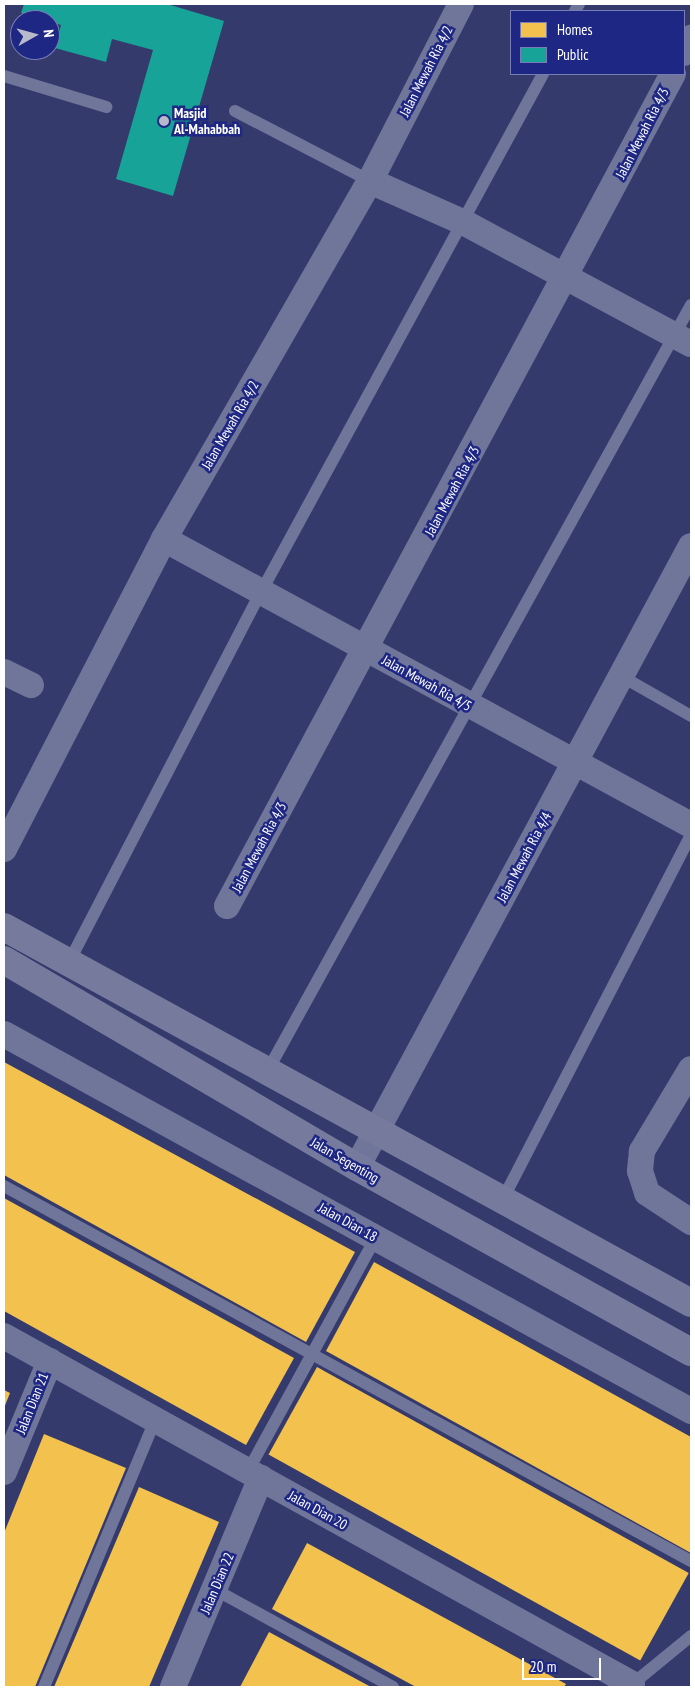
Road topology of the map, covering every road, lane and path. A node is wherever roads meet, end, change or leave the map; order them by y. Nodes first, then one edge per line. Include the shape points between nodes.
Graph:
1 (461, 4) edge
2 (691, 38) edge
3 (685, 51) edge
4 (542, 75) edge
5 (672, 75) edge
6 (4, 76) edge
7 (106, 107) dead end
8 (235, 111) dead end
9 (370, 181) junction
10 (464, 223) junction
11 (568, 278) junction
12 (691, 305) edge
13 (683, 340) edge
14 (164, 539) junction
15 (689, 556) edge
16 (261, 592) junction
17 (366, 650) junction
18 (4, 672) edge
19 (621, 676) junction
20 (31, 685) dead end
21 (470, 707) junction
22 (691, 716) edge
23 (574, 764) junction
24 (691, 826) edge
25 (691, 834) edge
26 (4, 850) edge
27 (227, 906) dead end
28 (4, 927) edge
29 (4, 960) edge
30 (69, 962) junction
31 (4, 1034) edge
32 (691, 1069) edge
33 (268, 1070) junction
34 (377, 1129) junction
35 (356, 1167) junction
36 (4, 1186) edge
37 (503, 1199) junction
38 (691, 1222) edge
39 (376, 1237) junction
40 (691, 1303) edge
41 (4, 1336) edge
42 (691, 1352) edge
43 (312, 1354) junction
44 (50, 1361) junction
45 (691, 1411) edge
46 (155, 1420) junction
47 (4, 1472) edge
48 (254, 1475) junction
49 (691, 1562) edge
50 (214, 1590) junction
51 (691, 1636) edge
52 (630, 1686) edge
53 (44, 1687) edge
54 (172, 1687) edge
55 (393, 1687) edge

1 - 9 street, Jalan Mewah Ria 4/2
2 - 3 street
4 - 10 lane
5 - 11 street, Jalan Mewah Ria 4/3
6 - 7 lane
8 - 9 lane
9 - 10 street
9 - 14 street, Jalan Mewah Ria 4/2
10 - 11 street
10 - 16 lane
11 - 13 street
11 - 17 street, Jalan Mewah Ria 4/3
12 - 13 lane
13 - 21 lane
14 - 16 street, Jalan Mewah Ria 4/5
14 - 26 street, Jalan Mewah Ria 4/2
15 - 19 street, Jalan Mewah Ria 4/4
16 - 17 street, Jalan Mewah Ria 4/5
16 - 30 lane
17 - 21 street, Jalan Mewah Ria 4/5
17 - 27 street, Jalan Mewah Ria 4/3
18 - 20 street
19 - 22 lane
19 - 23 street, Jalan Mewah Ria 4/4
21 - 23 street, Jalan Mewah Ria 4/5
21 - 33 lane
23 - 24 street, Jalan Mewah Ria 4/5
23 - 34 street, Jalan Mewah Ria 4/4
25 - 37 lane
28 - 30 street
29 - 35 street, Jalan Segenting
30 - 33 street
31 - 39 street, Jalan Dian 18
32 - 38 street via 642,1151 640,1171 647,1193
33 - 34 street
34 - 35 street, Jalan Mewah Ria 4/4
34 - 37 street
35 - 42 street, Jalan Segenting
36 - 43 lane
37 - 40 street
39 - 43 lane
39 - 45 street, Jalan Dian 18
41 - 44 street, Jalan Dian 20
43 - 48 lane
43 - 49 lane
44 - 46 street, Jalan Dian 20
44 - 47 street, Jalan Dian 21
46 - 48 street, Jalan Dian 20
46 - 53 lane
48 - 50 street, Jalan Dian 22
48 - 52 street, Jalan Dian 20
50 - 54 street, Jalan Dian 22
50 - 55 lane
51 - 52 lane

